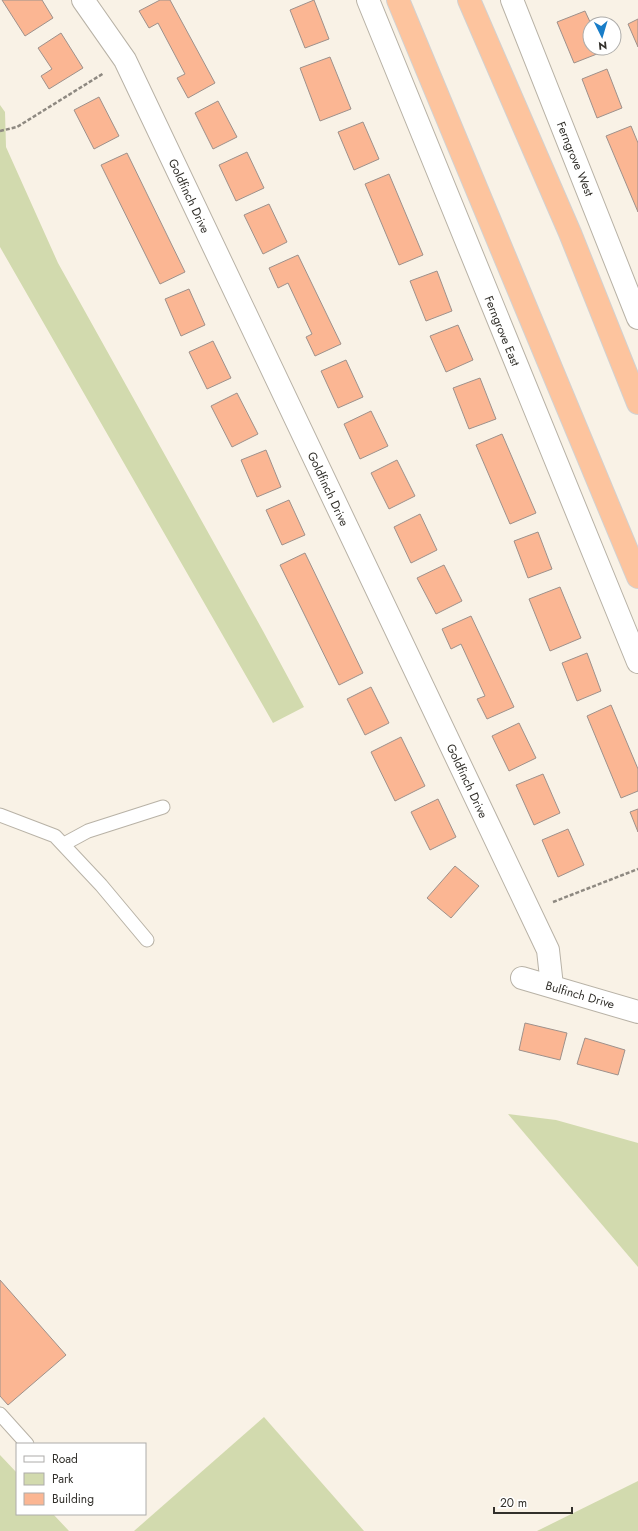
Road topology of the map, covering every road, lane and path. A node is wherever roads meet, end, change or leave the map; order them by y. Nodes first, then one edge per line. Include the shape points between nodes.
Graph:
1 (83, 0) edge
2 (368, 0) edge
3 (398, 0) edge
4 (469, 0) edge
5 (512, 0) edge
6 (125, 60) junction
7 (0, 131) edge
8 (638, 318) edge
9 (638, 402) edge
10 (638, 577) edge
11 (638, 662) edge
12 (163, 807) dead end
13 (0, 815) edge
14 (64, 844) junction
15 (638, 868) edge
16 (529, 911) junction
17 (147, 940) dead end
18 (522, 978) dead end
19 (552, 986) junction
20 (638, 1012) edge
21 (0, 1414) edge
22 (26, 1443) edge

1 - 6 street, Goldfinch Drive
2 - 11 street, Ferngrove East
3 - 10 highway
4 - 9 highway via 570,233
5 - 8 street, Ferngrove West
6 - 7 path via 17,127
6 - 16 street, Goldfinch Drive
12 - 14 lane via 88,831
13 - 14 lane via 55,836
14 - 17 lane
15 - 16 path
16 - 19 street, Goldfinch Drive via 548,950
18 - 19 street, Bulfinch Drive
19 - 20 street, Bulfinch Drive
21 - 22 lane

